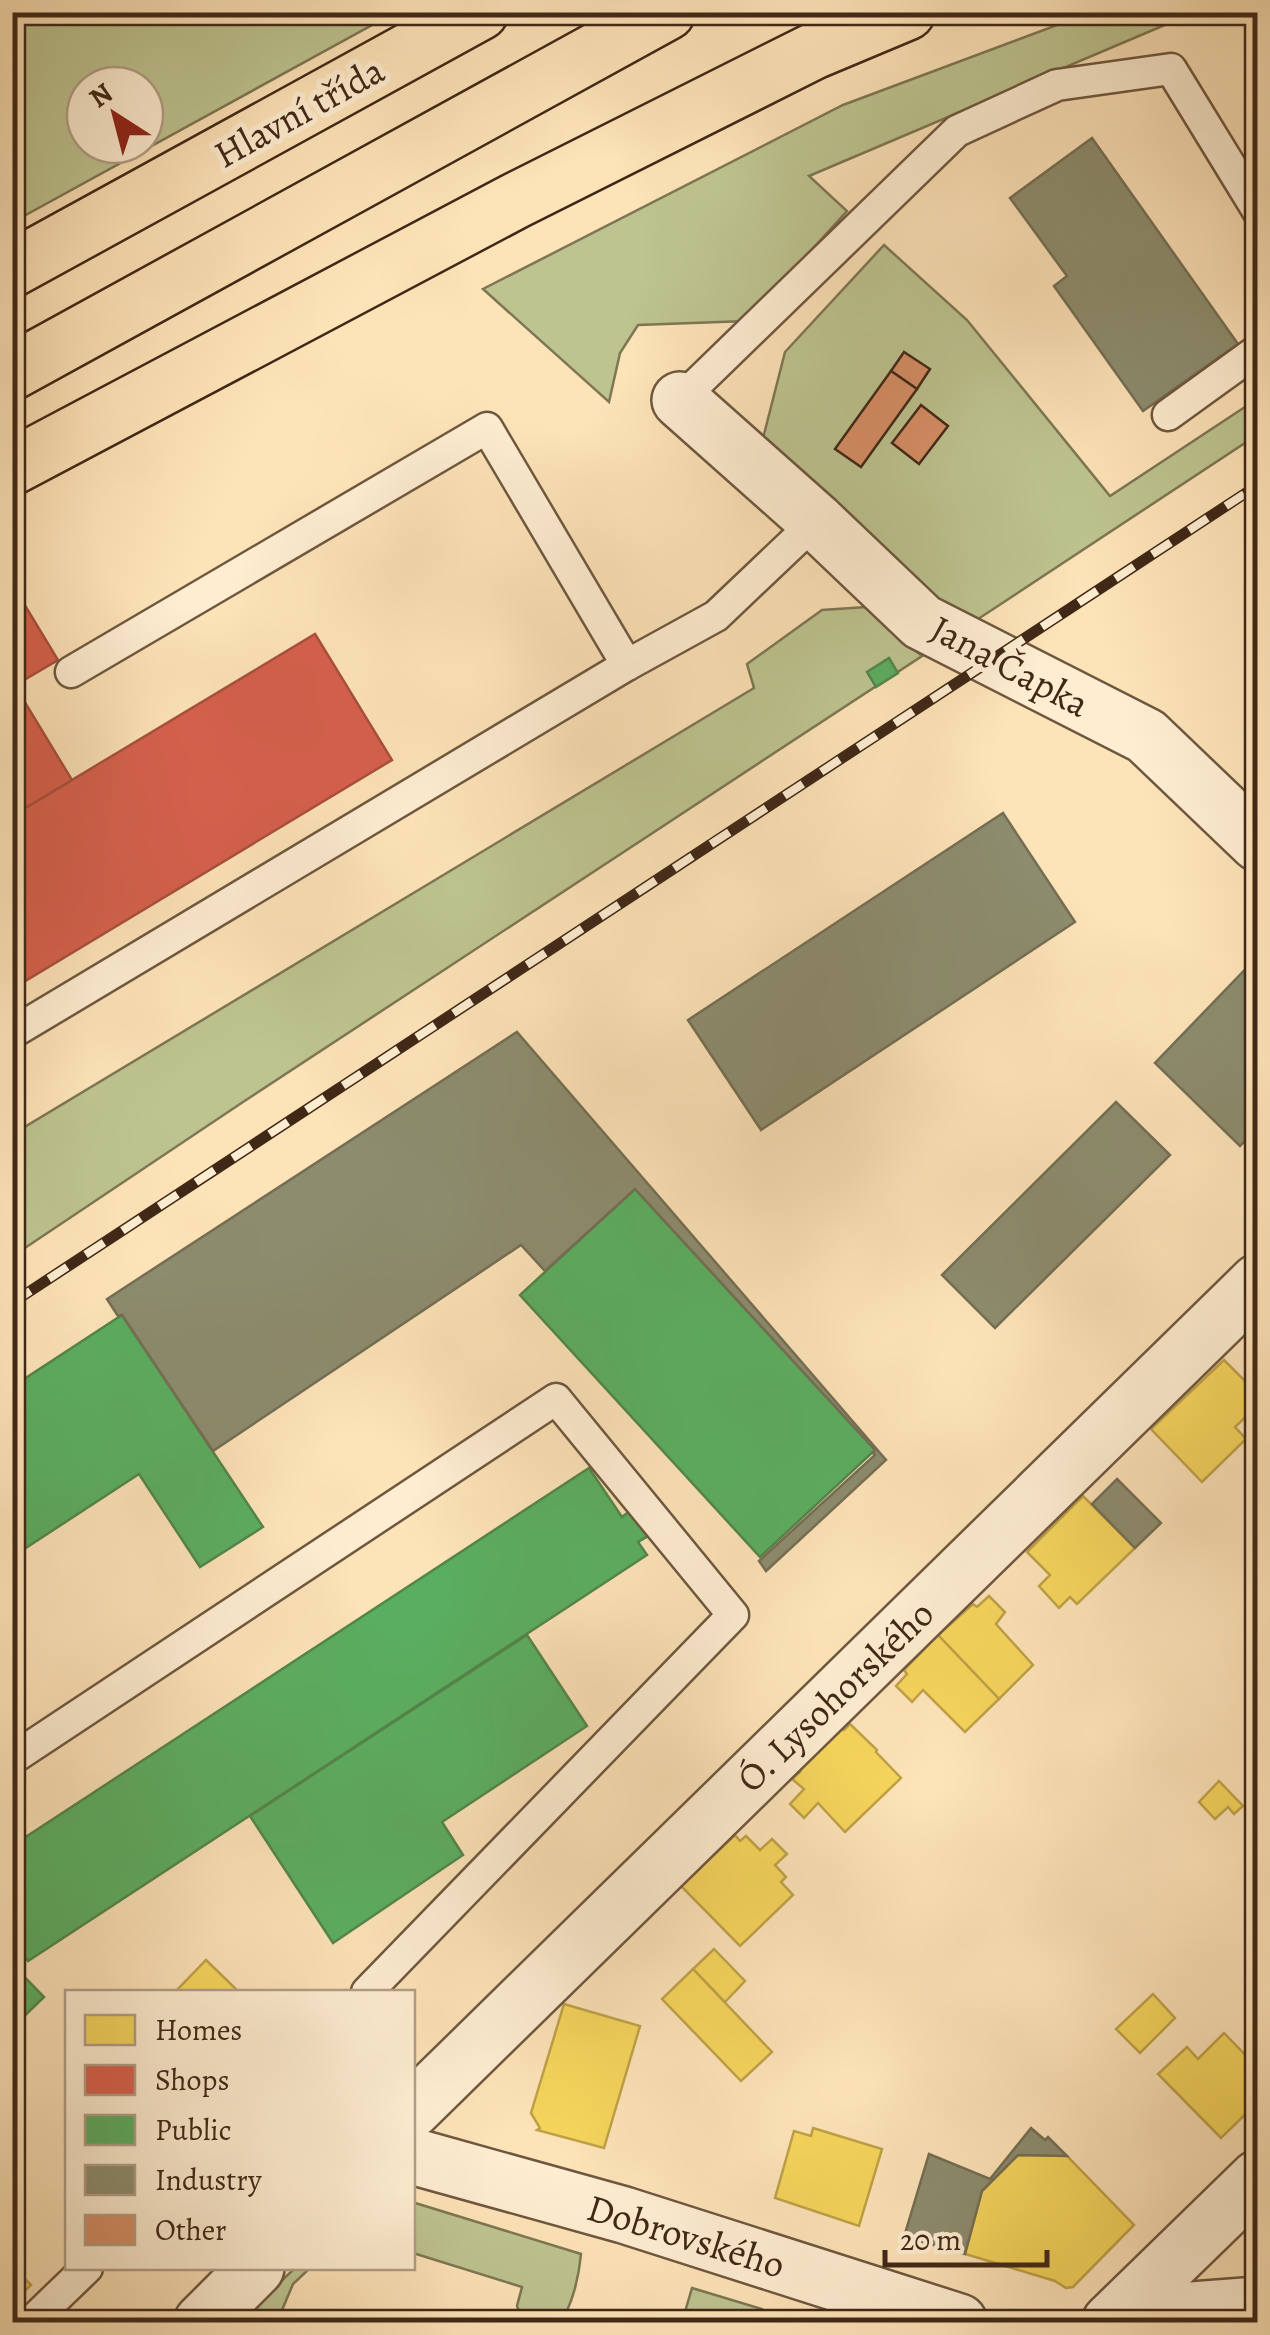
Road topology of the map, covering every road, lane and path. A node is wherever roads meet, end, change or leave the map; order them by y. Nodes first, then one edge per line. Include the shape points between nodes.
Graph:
1 (480, 12) edge
2 (667, 12) edge
3 (906, 12) edge
4 (1258, 211) edge
5 (12, 270) edge
6 (1258, 350) edge
7 (12, 372) edge
8 (680, 400) joint
9 (1168, 415) dead end
10 (12, 468) edge
11 (816, 521) junction
12 (627, 665) junction
13 (71, 672) dead end
14 (1258, 843) edge
15 (12, 1033) edge
16 (1258, 1282) edge
17 (12, 1760) edge
18 (369, 1990) edge
19 (415, 2107) edge
20 (415, 2157) edge
21 (1258, 2178) edge
22 (85, 2270) edge
23 (254, 2270) edge
24 (1258, 2305) edge
25 (31, 2322) edge
26 (202, 2322) edge
27 (958, 2322) edge
28 (1110, 2322) edge
29 (1154, 2322) edge

1 - 5 highway, Hlavní třída
2 - 7 highway
3 - 10 highway via 515,201
4 - 8 lane via 1171,69 1058,86 957,130
6 - 9 lane
8 - 11 street, Jana Čapka
11 - 12 lane via 716,616
11 - 14 street, Jana Čapka via 922,622 1146,736
12 - 13 lane via 486,428
12 - 15 lane
16 - 19 street, Ó. Lysohorského
17 - 18 lane via 556,1399 734,1615
20 - 27 street, Dobrovského via 624,2214
21 - 28 street
22 - 25 lane
23 - 26 street
24 - 29 street via 1179,2311

